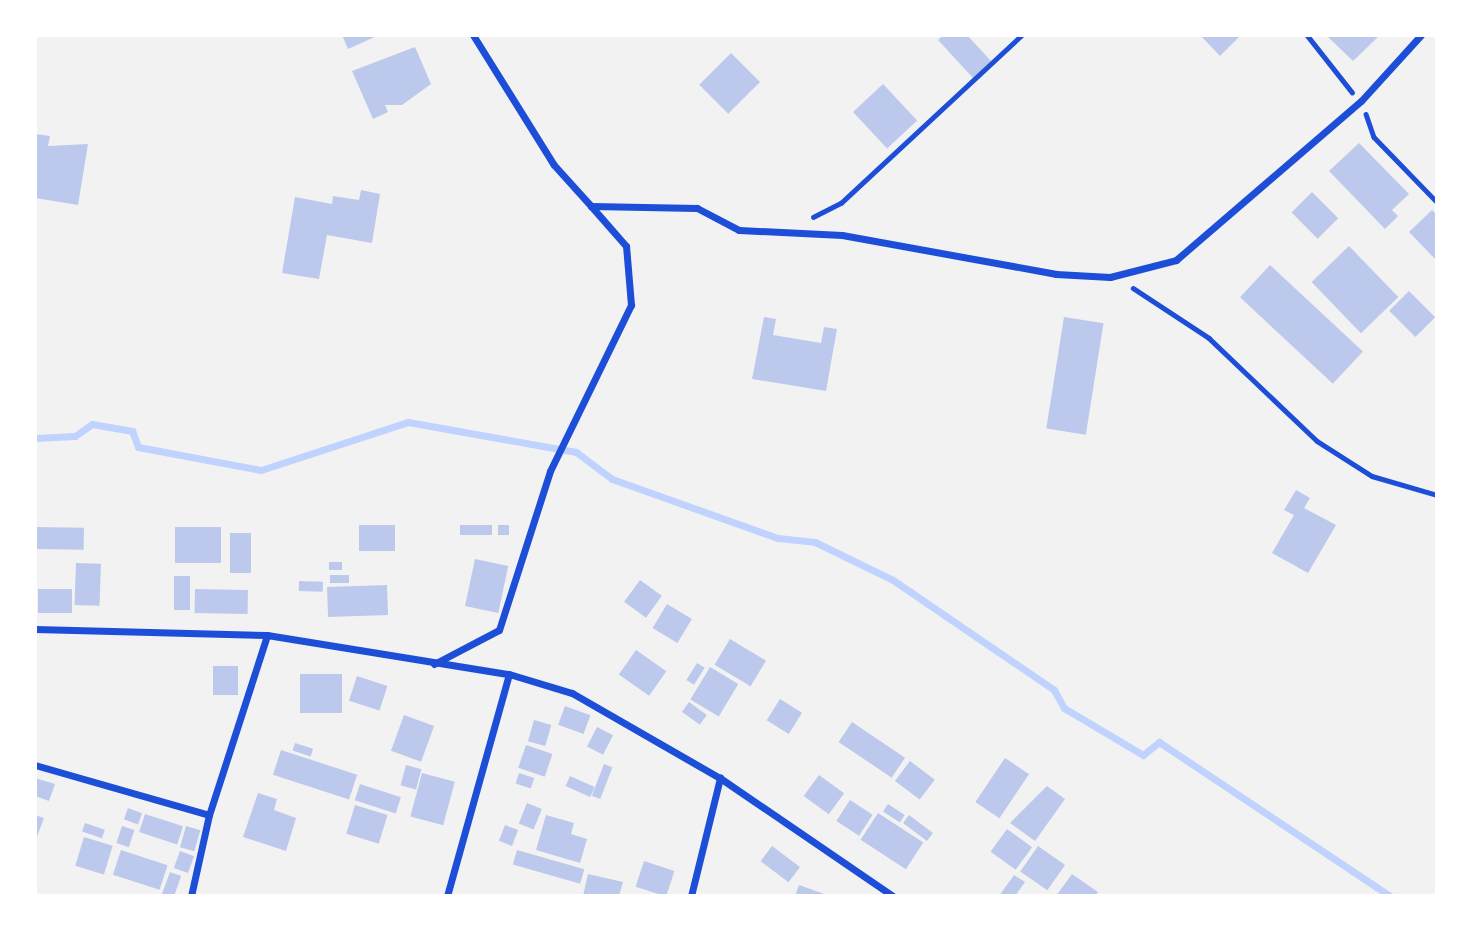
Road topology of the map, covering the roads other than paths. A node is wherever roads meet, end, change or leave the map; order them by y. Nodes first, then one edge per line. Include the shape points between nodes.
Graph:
1 (473, 35) edge
2 (1421, 35) edge
3 (591, 206) junction
4 (35, 629) edge
5 (267, 635) junction
6 (434, 664) junction
7 (509, 674) junction
8 (35, 765) edge
9 (720, 778) junction
10 (209, 815) junction
11 (191, 896) edge
12 (447, 896) edge
13 (691, 896) edge
14 (893, 896) edge

1 - 3 street via 554,165
2 - 3 street via 1361,102 1176,260 1110,278 785,232 739,230 697,208
3 - 6 street via 626,246 631,305 550,471 499,630
4 - 5 street
5 - 6 street
5 - 10 street
6 - 7 street
7 - 9 street via 572,693
7 - 12 street
8 - 10 street
9 - 13 street
9 - 14 street
10 - 11 street

